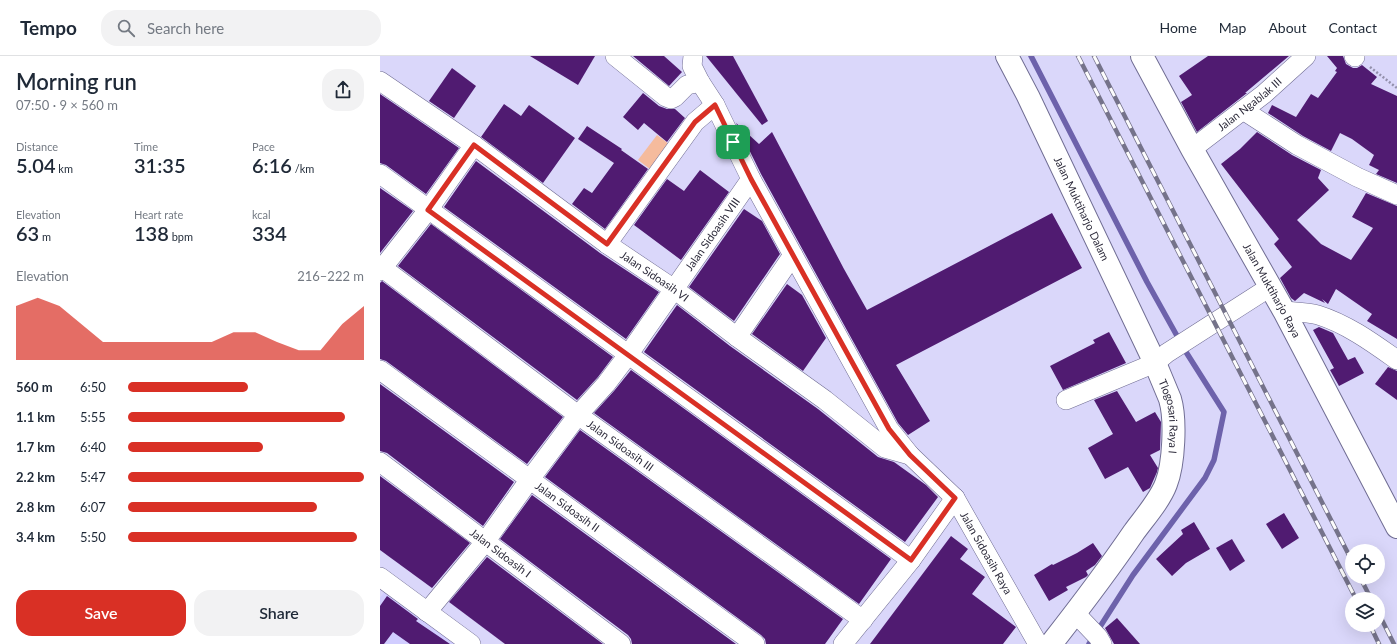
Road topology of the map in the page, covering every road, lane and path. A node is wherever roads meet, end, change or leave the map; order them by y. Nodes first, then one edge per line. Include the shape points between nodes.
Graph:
1 (615, 56) edge
2 (1007, 56) edge
3 (1142, 56) edge
4 (1306, 56) edge
5 (1355, 56) edge
6 (693, 58) edge
7 (380, 81) edge
8 (700, 82) junction
9 (1397, 88) edge
10 (715, 105) junction
11 (1243, 110) junction
12 (474, 145) junction
13 (1192, 149) junction
14 (380, 174) edge
15 (751, 179) junction
16 (1397, 195) edge
17 (428, 210) junction
18 (607, 244) junction
19 (793, 255) junction
20 (381, 268) edge
21 (1270, 286) junction
22 (674, 289) junction
23 (1284, 311) junction
24 (737, 337) junction
25 (628, 355) junction
26 (1161, 358) junction
27 (1397, 360) edge
28 (380, 370) edge
29 (1066, 400) dead end
30 (578, 415) junction
31 (910, 455) junction
32 (380, 462) edge
33 (530, 479) junction
34 (955, 498) junction
35 (1397, 527) edge
36 (485, 542) junction
37 (911, 560) junction
38 (382, 583) edge
39 (428, 612) junction
40 (1080, 619) junction
41 (863, 620) junction
42 (1100, 641) edge
43 (471, 644) edge
44 (622, 644) edge
45 (755, 644) edge
46 (843, 644) edge
47 (1038, 644) edge
48 (1051, 644) edge

1 - 8 street via 671,99 687,85
2 - 26 street, Jalan Muktiharjo Dalam
3 - 13 street, Jalan Muktiharjo Raya
4 - 11 street, Jalan Ngablak III
5 - 9 path
6 - 8 street via 692,66
7 - 12 street, Jalan Sidoasih VI
8 - 10 street
10 - 15 street
10 - 18 street via 695,122
11 - 13 street, Jalan Ngablak III
11 - 16 street via 1297,145
12 - 17 street
12 - 18 street, Jalan Sidoasih VI
13 - 21 street, Jalan Muktiharjo Raya
14 - 17 street
15 - 19 street
15 - 22 street, Jalan Sidoasih VIII
17 - 20 street
17 - 25 street
18 - 22 street, Jalan Sidoasih VI
19 - 24 street
19 - 31 street via 889,429
20 - 30 street, Jalan Sidoasih III
21 - 23 street, Jalan Muktiharjo Raya
21 - 26 street
22 - 24 street, Jalan Sidoasih VI
22 - 25 street, Jalan Sidoasih VIII
23 - 27 street via 1318,315 1366,339
23 - 35 street, Jalan Muktiharjo Raya
24 - 31 street, Jalan Sidoasih VI via 825,400 885,448
25 - 30 street, Jalan Sidoasih VIII
25 - 37 street
26 - 29 street
26 - 40 street, Tlogosari Raya I via 1173,418 1171,462 1166,484 1095,588
28 - 33 street, Jalan Sidoasih II
30 - 33 street, Jalan Sidoasih VIII
30 - 41 street, Jalan Sidoasih III
31 - 34 street
32 - 36 street, Jalan Sidoasih I
33 - 36 street, Jalan Sidoasih VIII
33 - 45 street, Jalan Sidoasih II
34 - 37 street, Jalan Sidoasih Raya
34 - 47 street, Jalan Sidoasih Raya
36 - 39 street, Jalan Sidoasih VIII
36 - 44 street, Jalan Sidoasih I
37 - 41 street, Jalan Sidoasih Raya
38 - 39 street
39 - 43 street
40 - 42 street
40 - 48 street, Tlogosari Raya I
41 - 46 street, Jalan Sidoasih Raya

